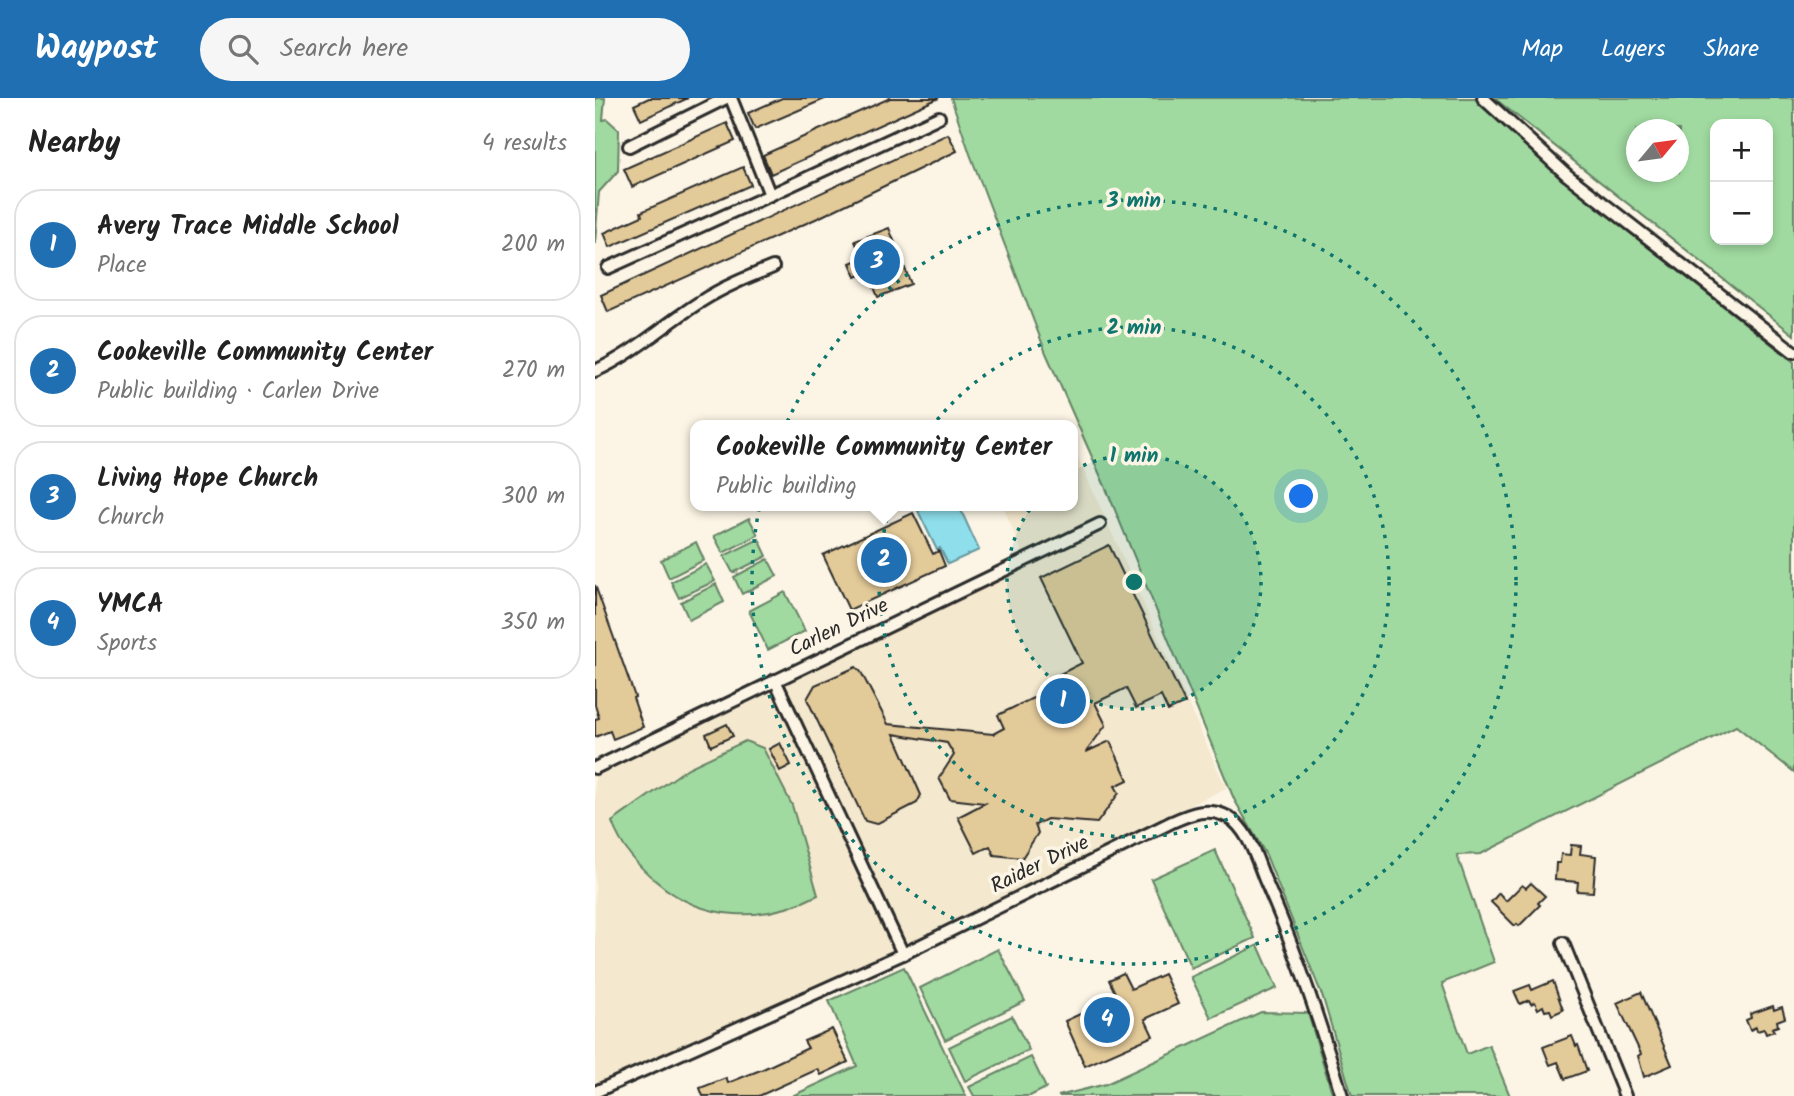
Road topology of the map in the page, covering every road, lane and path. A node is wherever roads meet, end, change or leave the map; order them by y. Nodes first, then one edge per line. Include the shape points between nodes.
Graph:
1 (729, 98) edge
2 (1483, 98) edge
3 (939, 117) dead end
4 (629, 146) dead end
5 (771, 195) junction
6 (773, 267) dead end
7 (608, 268) dead end
8 (1794, 352) edge
9 (595, 371) edge
10 (1100, 524) dead end
11 (775, 680) junction
12 (595, 768) edge
13 (1563, 943) dead end
14 (903, 954) junction
15 (595, 1093) edge
16 (1342, 1096) edge
17 (1625, 1096) edge

1 - 4 street
1 - 5 street
2 - 8 street via 1567,175
3 - 5 street
5 - 7 street
6 - 9 street via 701,301
10 - 11 street, Carlen Drive
11 - 12 street, Carlen Drive
11 - 14 street
13 - 17 street
14 - 15 street, Raider Drive
14 - 16 street, Raider Drive via 1192,813 1211,811 1229,817 1244,833 1314,1003

